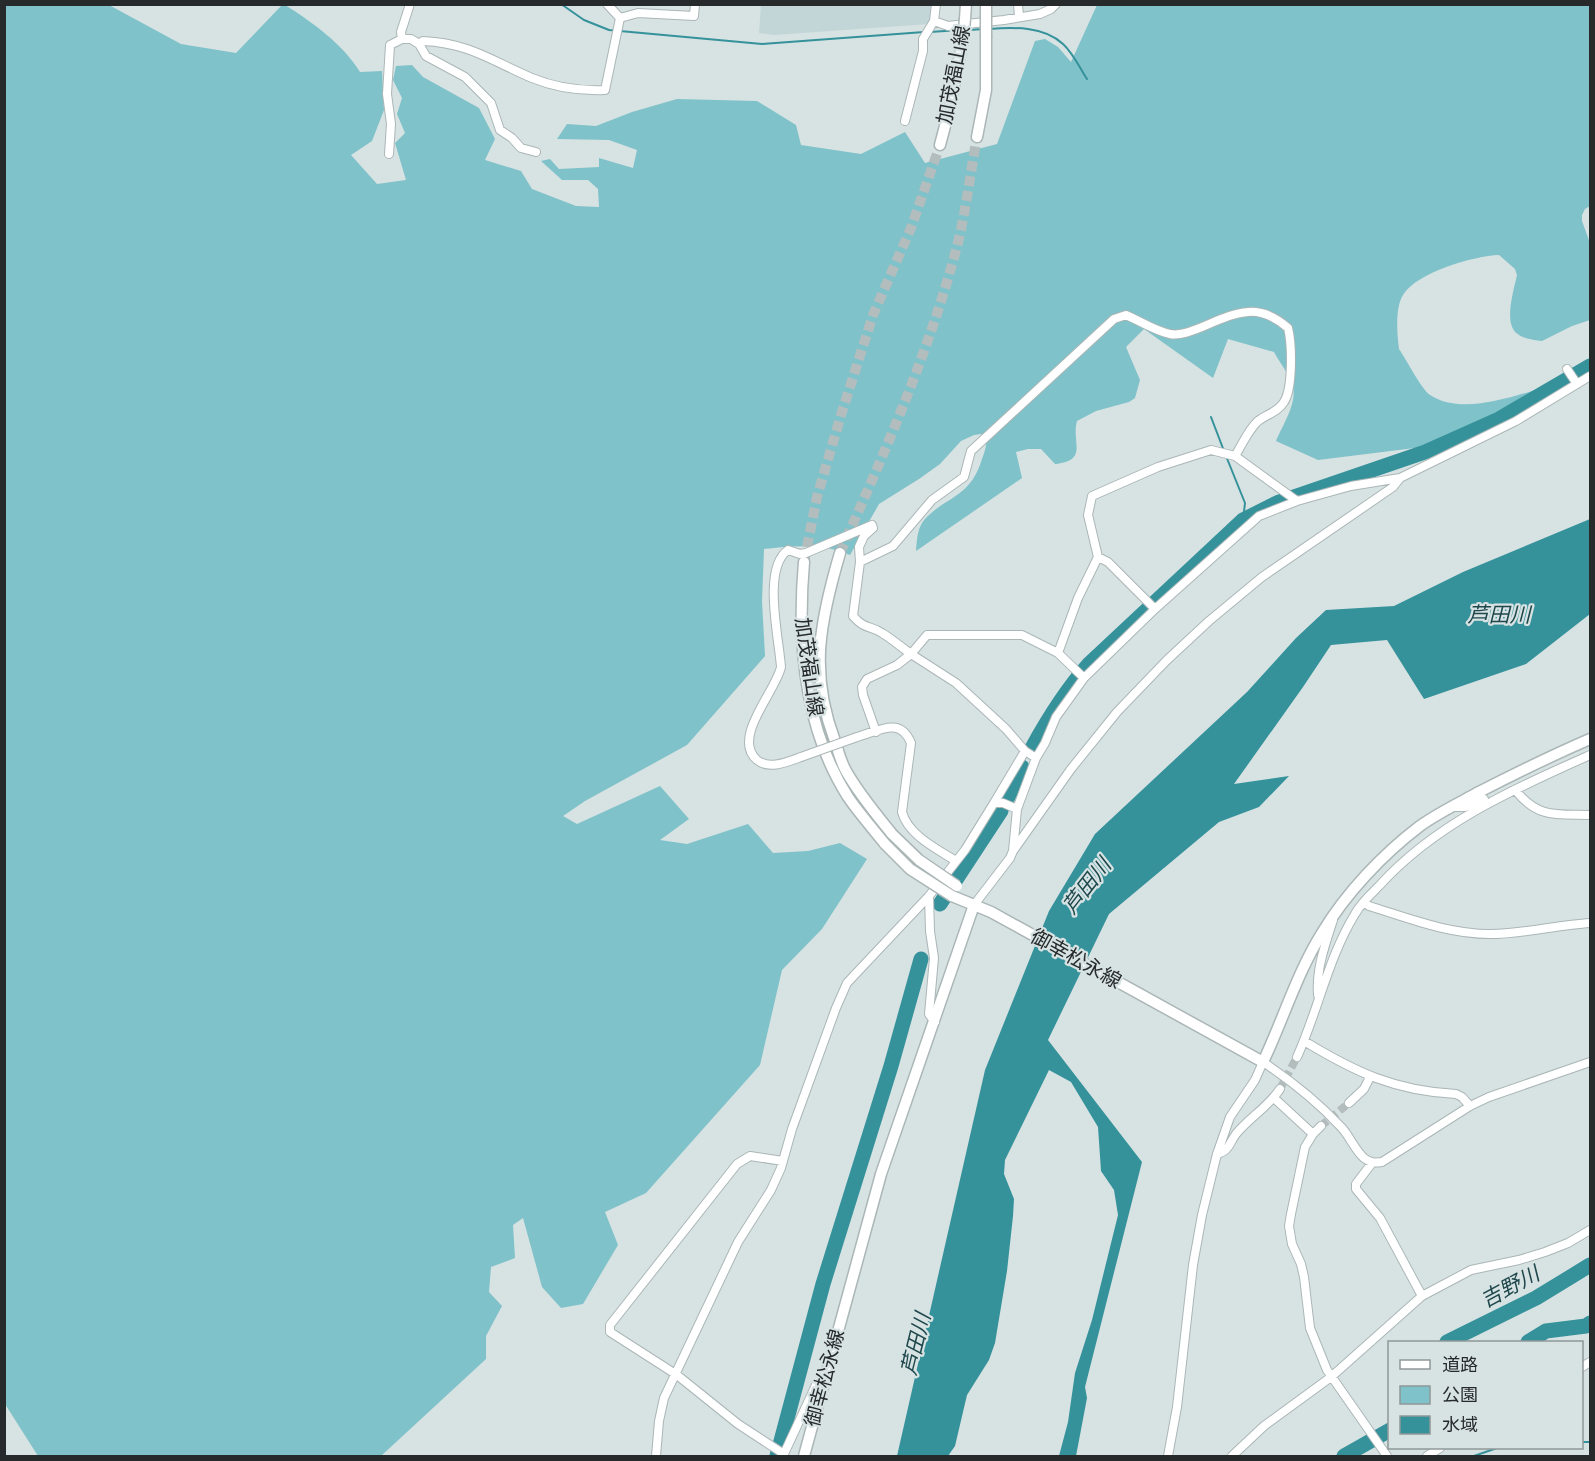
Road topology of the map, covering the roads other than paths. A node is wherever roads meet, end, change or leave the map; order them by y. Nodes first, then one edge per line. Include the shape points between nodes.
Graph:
1 (410, 4) edge
2 (607, 4) edge
3 (695, 4) edge
4 (936, 4) edge
5 (966, 4) edge
6 (986, 4) edge
7 (1018, 4) edge
8 (1056, 4) edge
9 (1019, 16) junction
10 (619, 21) junction
11 (934, 21) junction
12 (402, 39) junction
13 (419, 44) junction
14 (905, 121) dead end
15 (977, 137) tunnel mouth
16 (940, 145) tunnel mouth
17 (536, 152) dead end
18 (389, 154) dead end
19 (1567, 369) dead end
20 (1590, 376) edge
21 (1577, 384) junction
22 (1229, 455) junction
23 (1400, 478) junction
24 (1297, 501) junction
25 (840, 553) tunnel mouth
26 (1098, 557) junction
27 (804, 562) tunnel mouth
28 (860, 562) junction
29 (1155, 609) junction
30 (1058, 653) junction
31 (911, 654) junction
32 (1081, 676) junction
33 (876, 732) junction
34 (1590, 739) edge
35 (1025, 752) junction
36 (1590, 755) edge
37 (1036, 758) junction
38 (1514, 791) junction
39 (994, 803) junction
40 (1450, 807) junction
41 (1017, 809) junction
42 (1590, 815) edge
43 (1013, 851) junction
44 (956, 861) junction
45 (954, 891) junction
46 (929, 896) junction
47 (1364, 902) junction
48 (974, 904) junction
49 (1336, 913) junction
50 (1590, 923) edge
51 (1318, 1002) junction
52 (935, 1022) junction
53 (1304, 1041) junction
54 (1297, 1058) tunnel mouth
55 (1263, 1062) junction
56 (1590, 1062) edge
57 (1370, 1077) junction
58 (1280, 1089) tunnel mouth
59 (1274, 1098) junction
60 (1349, 1103) tunnel mouth
61 (1470, 1106) junction
62 (1321, 1126) tunnel mouth
63 (1313, 1134) junction
64 (1217, 1154) junction
65 (783, 1161) junction
66 (1372, 1163) junction
67 (1590, 1230) edge
68 (1422, 1296) junction
69 (676, 1375) junction
70 (825, 1375) junction
71 (1332, 1378) junction
72 (781, 1453) edge
73 (656, 1456) edge
74 (804, 1456) edge
75 (1168, 1456) edge
76 (1232, 1456) edge
77 (1387, 1456) edge

1 - 12 street
2 - 10 street
3 - 10 street via 694,16 638,13
4 - 11 street
5 - 16 main road, 加茂福山線, bridge via 963,39
6 - 15 main road, 加茂福山線, bridge via 986,90
7 - 9 street
8 - 9 street via 1040,14
9 - 11 street via 948,26
10 - 13 street via 605,90 564,88 479,52 442,42
11 - 14 street via 923,39
12 - 13 street
12 - 18 street via 390,45
13 - 17 street via 426,56 465,78 491,103 500,130 521,148
19 - 21 street
20 - 21 street
21 - 23 street via 1516,421
22 - 24 street
22 - 26 street via 1210,450 1199,452 1092,495 1088,515
22 - 28 street via 1252,427 1285,401 1292,359 1288,328 1263,311 1248,311 1190,332 1170,334 1126,315 1114,319 971,451 964,477 932,500 893,546
23 - 24 street
23 - 43 street via 1393,488 1262,577 1167,660 1117,712
24 - 29 street via 1259,516
25 - 45 main road, 加茂福山線, bridge via 826,601 818,656 830,729 845,770 863,798 892,834
26 - 29 street via 1108,562
26 - 30 street
27 - 45 main road, 加茂福山線, bridge via 801,639 809,696 832,767 849,798 885,844 910,869
28 - 31 street via 853,616 871,630 880,630
28 - 33 street, bridge via 859,547 872,525 806,553 788,550 782,554 776,565 774,587 782,667 753,723 748,743 750,752 762,764 773,765
29 - 32 street
30 - 31 street via 1022,635 972,634 927,635
30 - 32 street
31 - 33 street via 867,679 862,687
31 - 35 street via 956,683
32 - 37 street
33 - 44 street via 894,726 907,735 911,743 902,812 905,823
34 - 40 main road
35 - 37 street
35 - 39 street
36 - 38 street
37 - 41 street
38 - 40 street via 1465,807
38 - 42 street via 1538,811
38 - 47 street via 1459,819 1421,846
39 - 41 street via 1003,802
39 - 44 street
40 - 49 main road via 1390,852
41 - 43 street
43 - 48 street
44 - 46 street
45 - 48 main road, 加茂福山線
46 - 52 street via 934,958 929,1014
46 - 65 street via 847,983
47 - 50 street via 1456,931 1490,934
47 - 51 street via 1327,974
48 - 52 main road, 御幸松永線
48 - 55 main road, 御幸松永線
49 - 51 street via 1322,956
49 - 55 main road via 1310,955
51 - 53 street
52 - 70 main road, 御幸松永線 via 881,1174
53 - 54 street
53 - 57 street
55 - 64 street via 1230,1117
55 - 66 street via 1318,1102
56 - 61 street
57 - 60 street
57 - 61 street via 1415,1089 1456,1094
58 - 59 street
59 - 63 street
59 - 64 street via 1243,1126 1226,1151
61 - 66 street via 1382,1162
62 - 63 street
63 - 71 street via 1305,1147 1289,1226 1304,1277 1310,1328
64 - 75 street via 1193,1265
65 - 69 street via 771,1190 738,1242
65 - 69 street via 750,1156 737,1164 610,1325 610,1332
66 - 68 street via 1356,1189 1380,1218
67 - 68 street via 1545,1252 1471,1270
68 - 71 street
69 - 72 street via 738,1425
69 - 73 street via 664,1398
70 - 72 street
70 - 74 main road, 御幸松永線
71 - 76 street via 1264,1426
71 - 77 street

